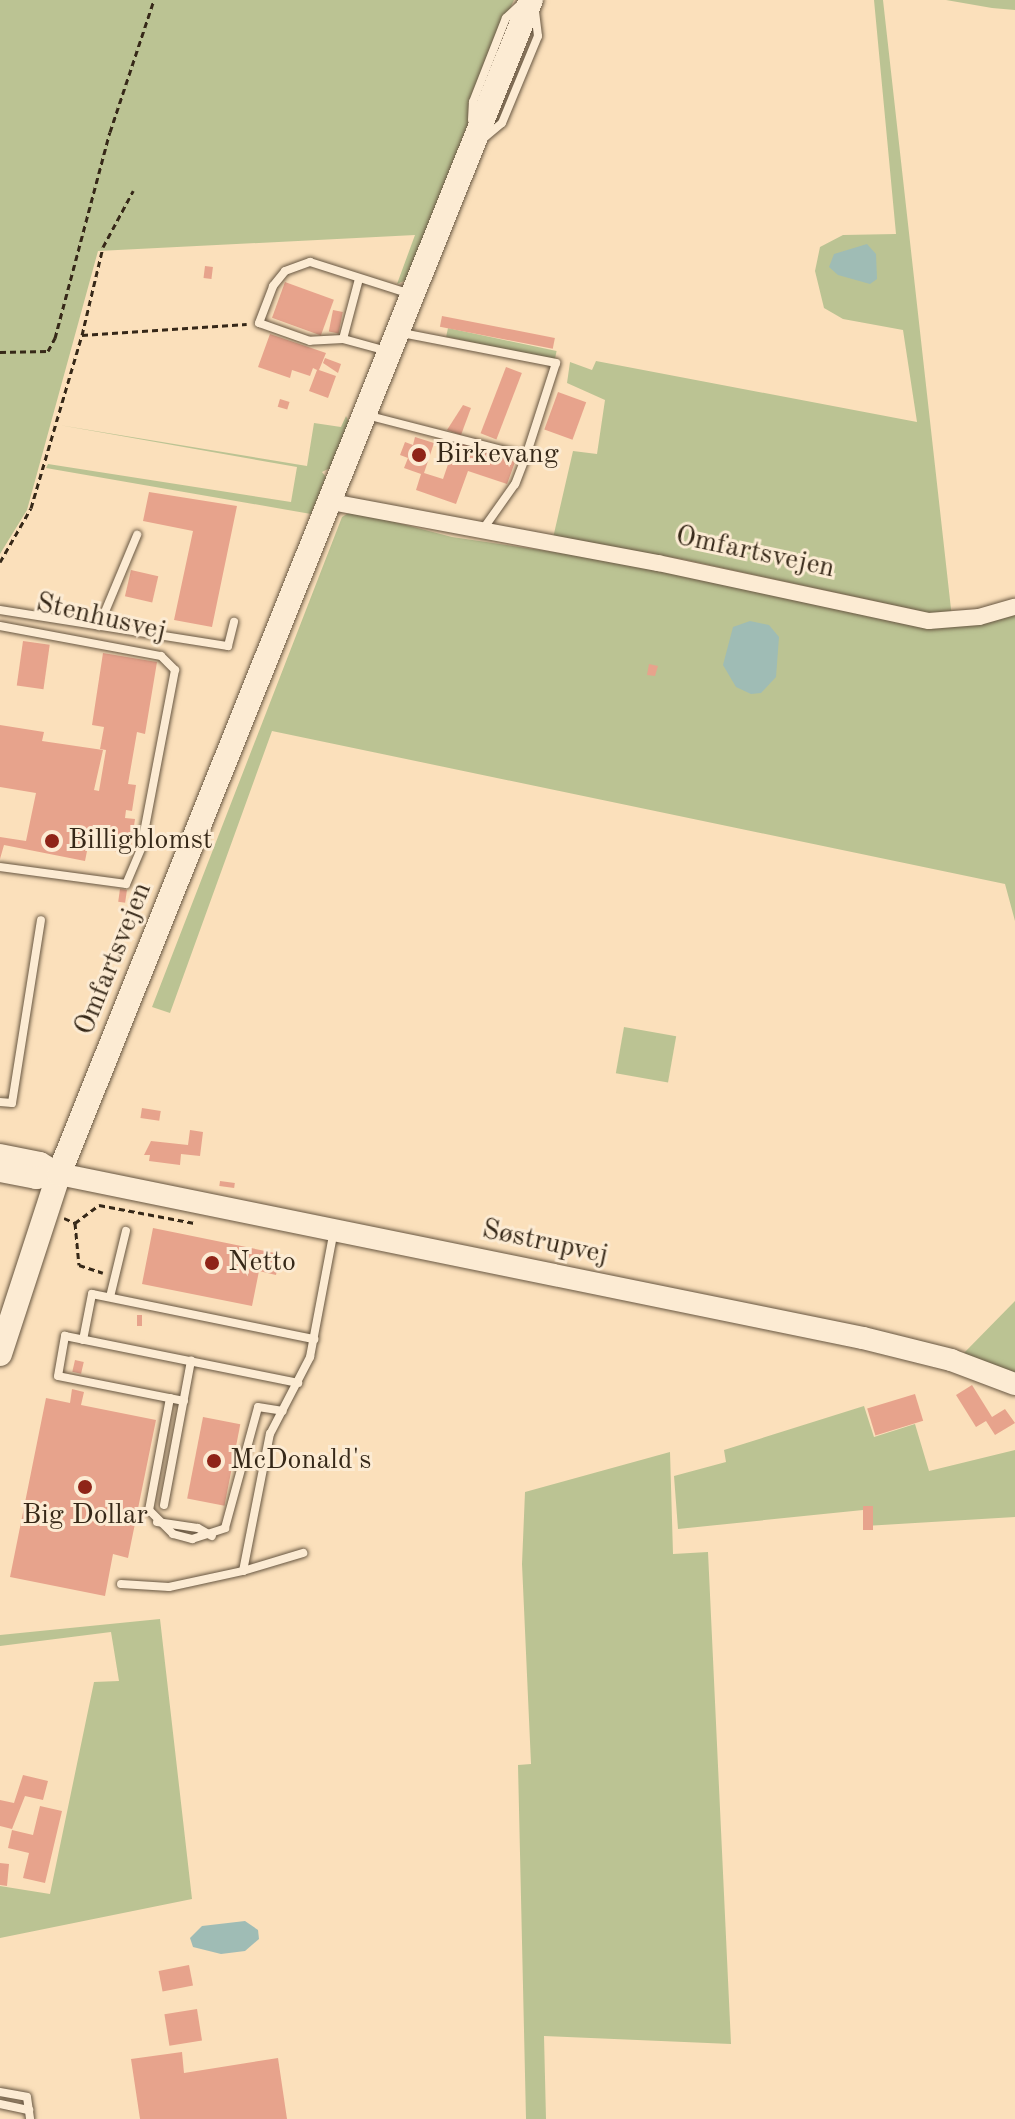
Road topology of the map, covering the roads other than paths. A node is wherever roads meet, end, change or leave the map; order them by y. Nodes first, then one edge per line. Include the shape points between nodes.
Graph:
1 (530, 0) edge
2 (359, 279) junction
3 (413, 295) junction
4 (343, 339) junction
5 (395, 342) junction
6 (366, 415) junction
7 (526, 456) junction
8 (332, 502) junction
9 (480, 533) junction
10 (137, 535) dead end
11 (1015, 607) edge
12 (0, 610) edge
13 (234, 622) dead end
14 (0, 626) edge
15 (99, 626) junction
16 (0, 867) edge
17 (41, 920) dead end
18 (0, 1102) edge
19 (0, 1155) edge
20 (0, 1171) edge
21 (59, 1174) junction
22 (334, 1229) junction
23 (126, 1231) dead end
24 (110, 1297) junction
25 (314, 1339) junction
26 (83, 1340) junction
27 (0, 1354) edge
28 (191, 1361) junction
29 (298, 1383) junction
30 (1015, 1384) edge
31 (170, 1398) junction
32 (184, 1401) junction
33 (283, 1411) junction
34 (164, 1505) dead end
35 (303, 1553) dead end
36 (243, 1571) junction
37 (121, 1584) dead end
38 (0, 2092) edge
39 (0, 2104) edge
40 (29, 2115) edge

1 - 3 main road, Omfartsvejen
2 - 3 lane
2 - 4 lane
2 - 4 lane via 310,262 285,271 273,286 259,323 310,341
3 - 5 main road, Omfartsvejen
4 - 5 lane
5 - 6 main road, Omfartsvejen
5 - 7 lane via 556,363
6 - 7 lane
6 - 8 main road, Omfartsvejen
7 - 9 lane via 515,484
8 - 9 street, Omfartsvejen
8 - 21 main road, Omfartsvejen
9 - 11 street, Omfartsvejen via 658,563 929,621 979,617
10 - 15 lane
12 - 15 lane
13 - 15 lane via 228,646
14 - 16 lane, Stenhusvej via 161,656 175,670 141,849 126,884
17 - 18 lane via 12,1103
19 - 21 street via 40,1163
20 - 21 street via 36,1178
21 - 22 street, Søstrupvej
21 - 27 main road, Omfartsvejen
22 - 25 lane
22 - 30 street, Søstrupvej via 863,1338 951,1360
23 - 24 lane
24 - 25 lane
24 - 26 lane via 92,1294
25 - 29 lane
26 - 28 lane
26 - 31 lane via 65,1336 58,1376
28 - 29 lane
28 - 32 lane
29 - 33 lane
31 - 32 lane
31 - 33 lane via 149,1510 156,1522 192,1539 225,1528 258,1407
32 - 34 lane
33 - 36 lane via 270,1434
35 - 36 lane
36 - 37 lane via 169,1587
38 - 40 lane via 27,2097
39 - 40 lane

